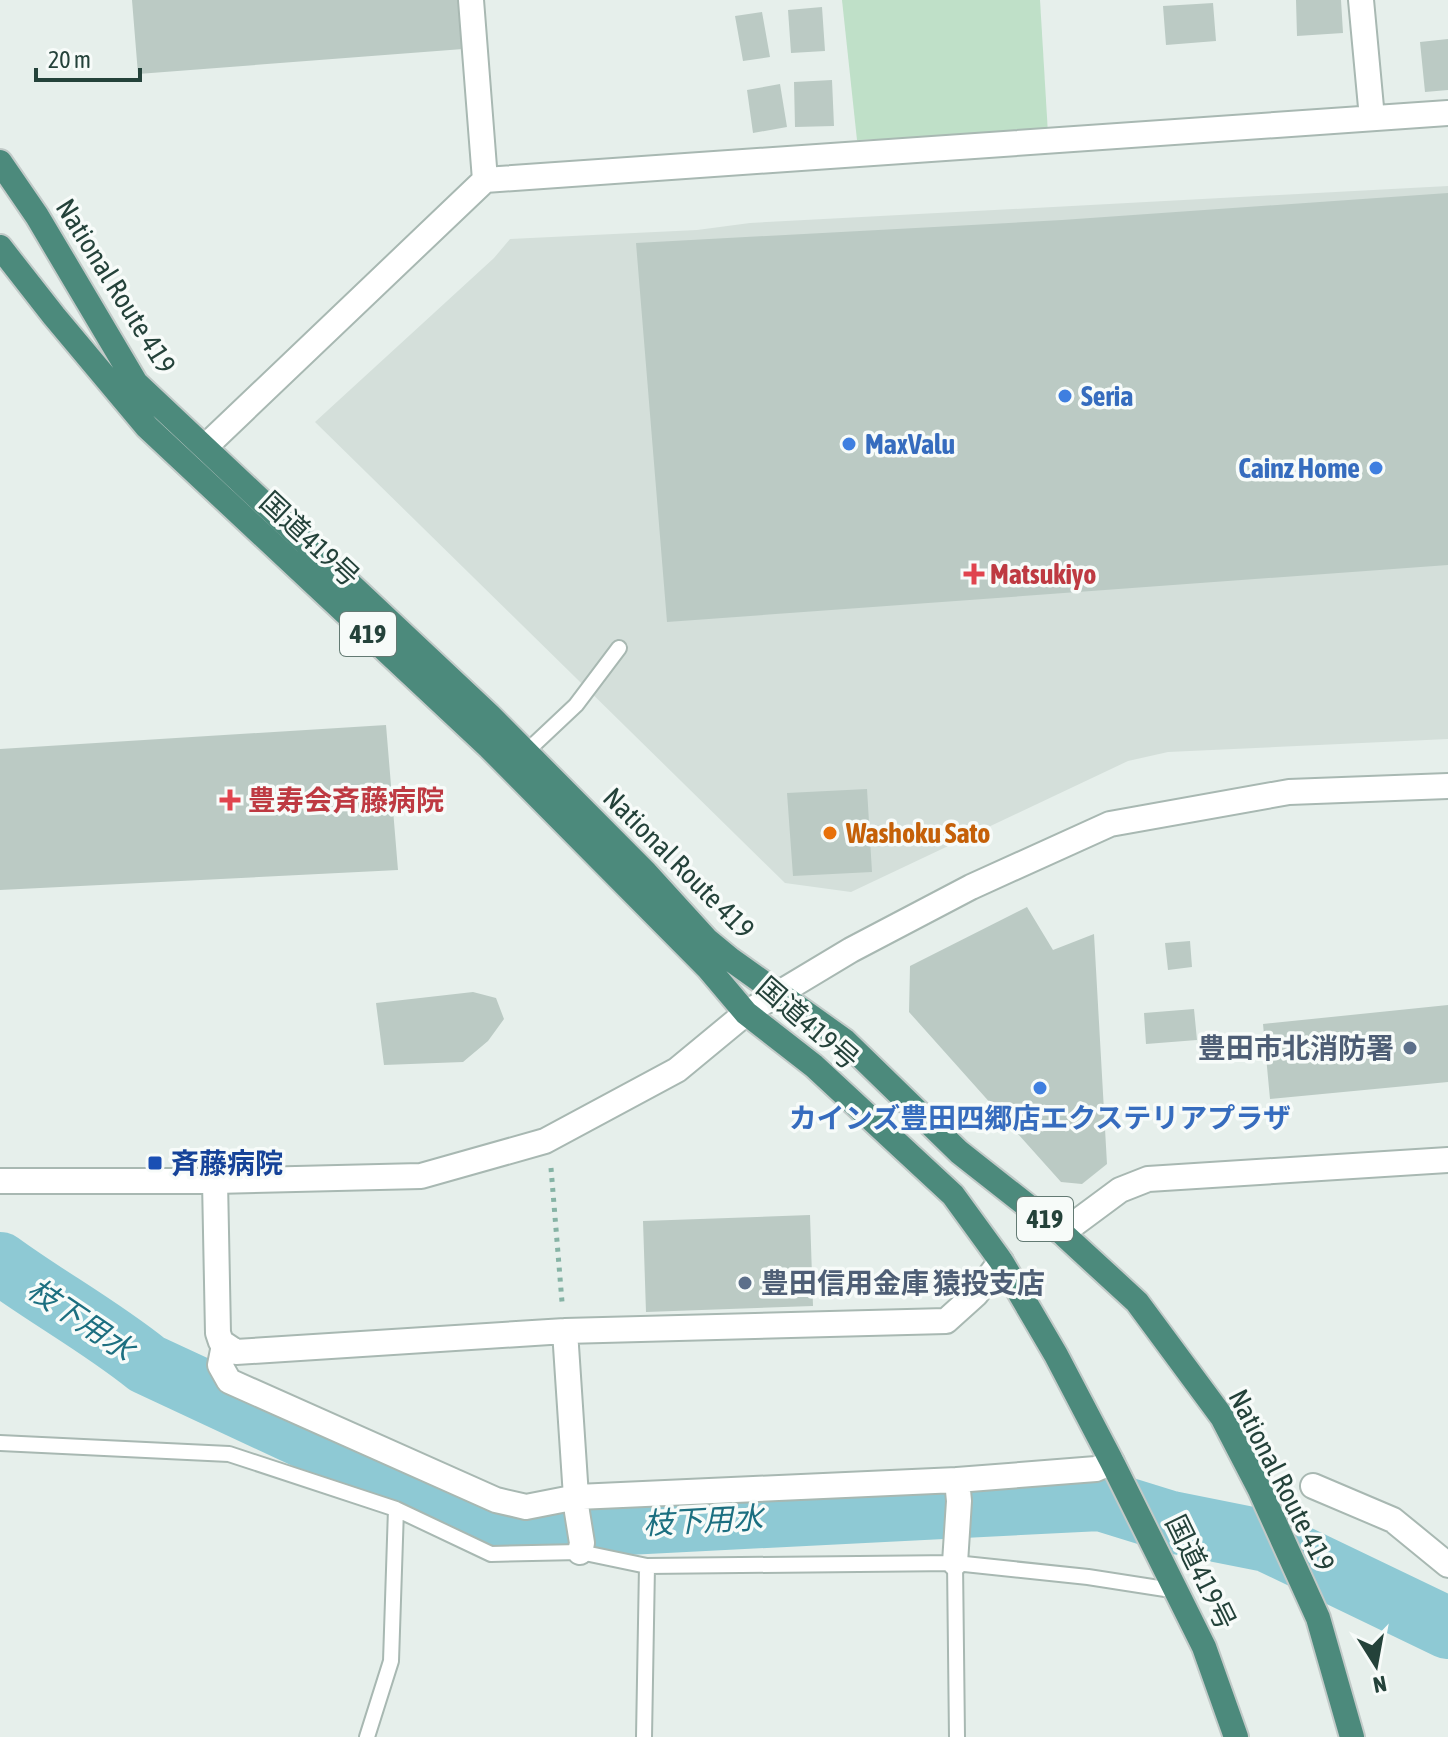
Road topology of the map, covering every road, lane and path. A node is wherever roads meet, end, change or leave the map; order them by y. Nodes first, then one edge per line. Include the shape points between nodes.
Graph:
1 (471, 0) edge
2 (1361, 0) edge
3 (1448, 113) edge
4 (1372, 118) junction
5 (0, 162) edge
6 (485, 180) junction
7 (0, 247) edge
8 (205, 447) junction
9 (619, 648) dead end
10 (525, 753) junction
11 (1448, 786) edge
12 (779, 993) junction
13 (746, 1013) junction
14 (545, 1141) junction
15 (1448, 1160) edge
16 (0, 1181) edge
17 (215, 1181) junction
18 (1062, 1233) junction
19 (1001, 1261) junction
20 (565, 1331) junction
21 (224, 1345) junction
22 (0, 1443) edge
23 (1112, 1462) junction
24 (1313, 1486) dead end
25 (958, 1491) junction
26 (577, 1504) junction
27 (396, 1509) junction
28 (581, 1548) junction
29 (956, 1554) junction
30 (1448, 1565) edge
31 (647, 1566) junction
32 (1178, 1591) junction
33 (367, 1737) edge
34 (644, 1737) edge
35 (957, 1737) edge
36 (1236, 1737) edge
37 (1352, 1737) edge

1 - 6 street
2 - 4 street
3 - 4 street
4 - 6 street
5 - 8 highway, National Route 419 / 419 via 136,383
6 - 8 street
7 - 13 highway, 国道419号 / 419 via 147,427 489,747
8 - 10 highway, National Route 419 / 419
9 - 10 lane via 576,705
10 - 12 highway, National Route 419 / 419 via 707,940
11 - 12 street via 1289,792 1110,824 971,887
12 - 13 street
12 - 18 highway, National Route 419 / 419 via 845,1041 959,1152
13 - 14 street via 677,1070
13 - 19 highway, 国道419号 / 419 via 814,1066 953,1195
14 - 17 street via 421,1176
14 - 20 path via 553,1177
15 - 18 street via 1148,1179 1120,1190
16 - 17 street
17 - 21 street via 218,1333
18 - 37 highway, National Route 419 / 419 via 1137,1302 1222,1417 1318,1618
19 - 20 street via 946,1321
19 - 23 highway, 国道419号 / 419
20 - 21 street via 236,1352
20 - 26 street
21 - 26 street via 220,1365 229,1381 496,1500 526,1507
22 - 27 lane via 229,1454
23 - 25 street
23 - 32 highway, 国道419号 / 419
24 - 30 street via 1393,1520
25 - 26 street
25 - 29 street
26 - 28 street
27 - 28 lane via 491,1554
27 - 33 lane via 391,1661
28 - 31 lane
29 - 31 lane
29 - 32 lane
29 - 35 lane
31 - 34 lane
32 - 36 highway, 国道419号 / 419

